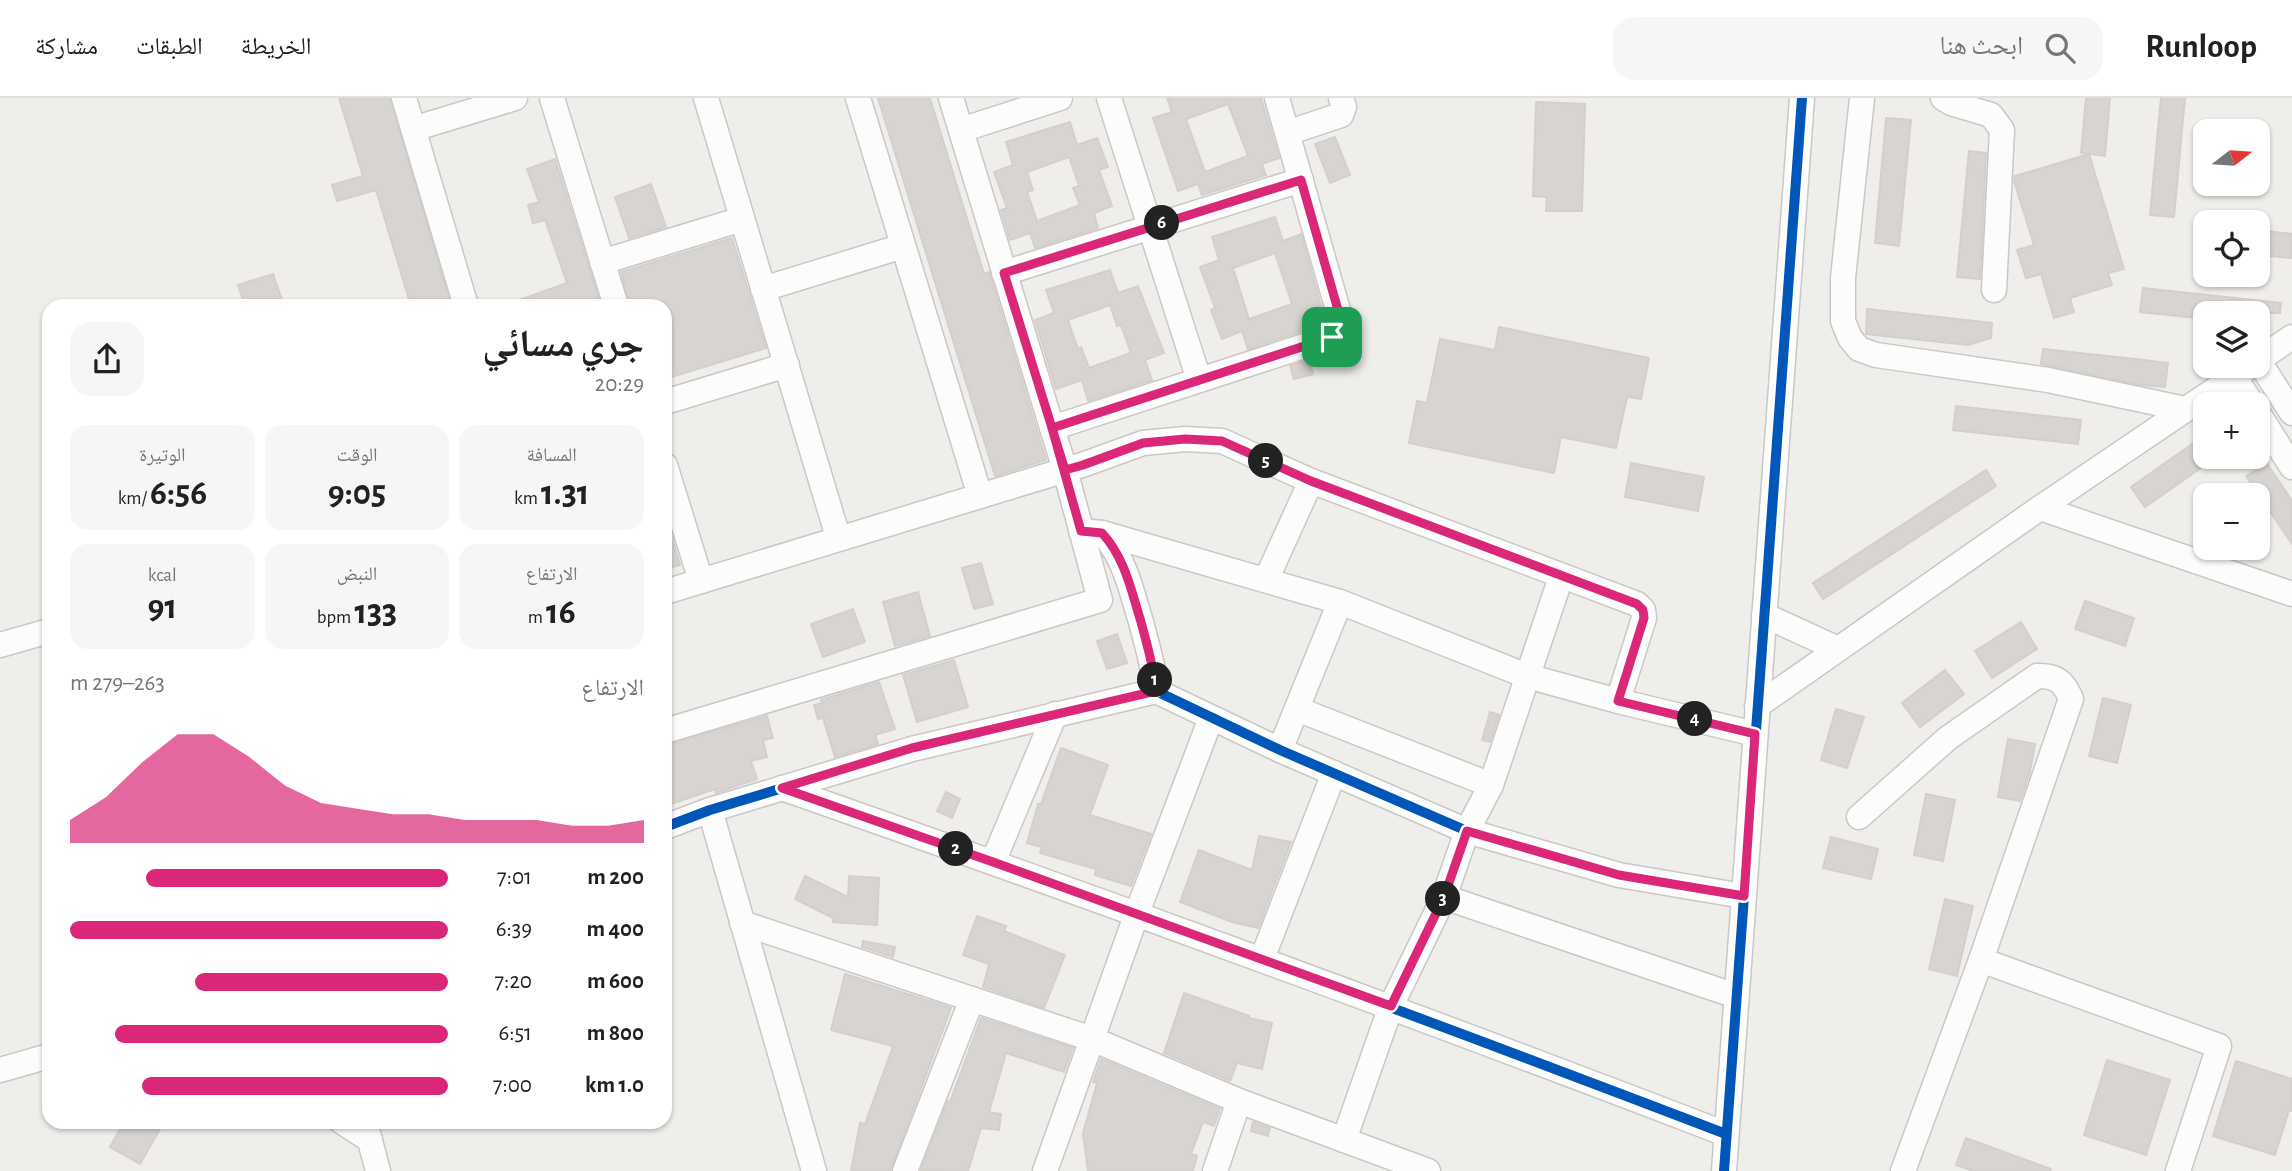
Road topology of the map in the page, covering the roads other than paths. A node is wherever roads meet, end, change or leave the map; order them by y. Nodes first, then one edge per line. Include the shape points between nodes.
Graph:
1 (404, 98) edge
2 (515, 98) edge
3 (552, 98) edge
4 (706, 98) edge
5 (858, 98) edge
6 (951, 98) edge
7 (1060, 98) edge
8 (1109, 98) edge
9 (1277, 98) edge
10 (1342, 98) edge
11 (1802, 98) edge
12 (1862, 98) edge
13 (1942, 98) edge
14 (413, 129) junction
15 (961, 130) junction
16 (1287, 133) junction
17 (1301, 180) junction
18 (742, 219) junction
19 (1150, 227) junction
20 (904, 246) junction
21 (602, 262) junction
22 (1004, 273) junction
23 (764, 289) junction
24 (1994, 289) dead end
25 (464, 299) edge
26 (614, 299) edge
27 (2292, 337) edge
28 (2270, 352) edge
29 (786, 365) junction
30 (2232, 378) edge
31 (2283, 379) edge
32 (1199, 380) junction
33 (672, 400) edge
34 (2186, 409) junction
35 (2292, 413) edge
36 (1052, 428) junction
37 (2270, 432) edge
38 (2292, 467) edge
39 (1065, 470) junction
40 (1311, 481) junction
41 (672, 487) edge
42 (980, 496) junction
43 (2040, 508) junction
44 (1092, 532) junction
45 (838, 537) junction
46 (1561, 577) junction
47 (1266, 580) junction
48 (701, 581) junction
49 (672, 590) edge
50 (2292, 594) edge
51 (1340, 602) junction
52 (1764, 615) junction
53 (42, 633) edge
54 (0, 645) edge
55 (1838, 649) junction
56 (1527, 676) junction
57 (1156, 691) junction
58 (1618, 701) junction
59 (1757, 706) junction
60 (1297, 709) junction
61 (1055, 714) junction
62 (1211, 718) junction
63 (672, 729) edge
64 (1755, 734) junction
65 (1280, 750) junction
66 (1335, 774) junction
67 (1491, 785) junction
68 (782, 788) junction
69 (710, 810) junction
70 (1859, 817) dead end
71 (672, 824) edge
72 (1467, 831) junction
73 (993, 862) junction
74 (1744, 896) junction
75 (1444, 897) junction
76 (1137, 914) junction
77 (742, 923) junction
78 (1262, 959) junction
79 (1982, 960) junction
80 (1736, 996) junction
81 (972, 999) junction
82 (1391, 1006) junction
83 (1092, 1039) junction
84 (42, 1058) edge
85 (0, 1070) edge
86 (1239, 1101) junction
87 (367, 1131) edge
88 (1726, 1134) junction
89 (1344, 1140) junction
90 (378, 1171) edge
91 (814, 1171) edge
92 (905, 1171) edge
93 (1045, 1171) edge
94 (1215, 1171) edge
95 (1428, 1171) edge
96 (1724, 1171) edge
97 (1903, 1171) edge
98 (2178, 1171) edge

1 - 14 street
2 - 14 street
3 - 21 street
4 - 18 street
5 - 20 street
6 - 15 street
7 - 15 street
8 - 19 street
9 - 16 street
10 - 16 street via 1342,115
11 - 52 street
12 - 34 street via 1843,278 1843,321 1859,349 2048,380
13 - 24 street via 1991,115 2001,130
14 - 25 street
15 - 22 street
16 - 17 street
17 - 19 street
17 - 32 street via 1340,317 1338,328 1332,337
18 - 21 street
18 - 23 street
19 - 22 street
19 - 32 street
20 - 23 street
20 - 42 street
21 - 26 street
22 - 36 street
23 - 29 street
27 - 28 street
29 - 33 street
29 - 45 street
30 - 34 street
31 - 35 street
32 - 36 street
34 - 43 street
36 - 39 street
37 - 38 street
39 - 40 street via 1143,443 1185,439 1222,441
39 - 42 street
39 - 44 street
40 - 46 street
40 - 47 street
41 - 48 street
42 - 45 street
43 - 50 street
43 - 55 street
44 - 47 street
44 - 57 street via 1111,542 1126,571
44 - 63 street via 1100,600
45 - 48 street
46 - 56 street
46 - 58 street via 1643,610
47 - 51 street
48 - 49 street
51 - 56 street
51 - 60 street
52 - 55 street
52 - 59 street
53 - 54 street
55 - 59 street
56 - 58 street
56 - 67 street
57 - 61 street
57 - 62 street
58 - 64 street
59 - 64 street
60 - 65 street
60 - 67 street
61 - 68 street via 912,748
61 - 73 street
62 - 65 street
62 - 76 street
64 - 74 street
65 - 66 street
66 - 72 street
66 - 78 street
67 - 72 street
68 - 69 street
68 - 73 street
69 - 71 street
69 - 77 street
70 - 79 street via 1948,738 2037,676 2059,679 2067,688 2071,699
72 - 74 street via 1619,875
72 - 75 street
73 - 76 street
74 - 80 street
75 - 80 street
75 - 82 street
76 - 78 street
76 - 83 street
77 - 81 street
77 - 91 street
78 - 82 street
79 - 97 street
79 - 98 street via 2219,1046
80 - 88 street
81 - 83 street
81 - 92 street
82 - 88 street
82 - 89 street
83 - 86 street
83 - 93 street
84 - 85 street
86 - 89 street
86 - 94 street
87 - 90 street
88 - 96 street
89 - 95 street

